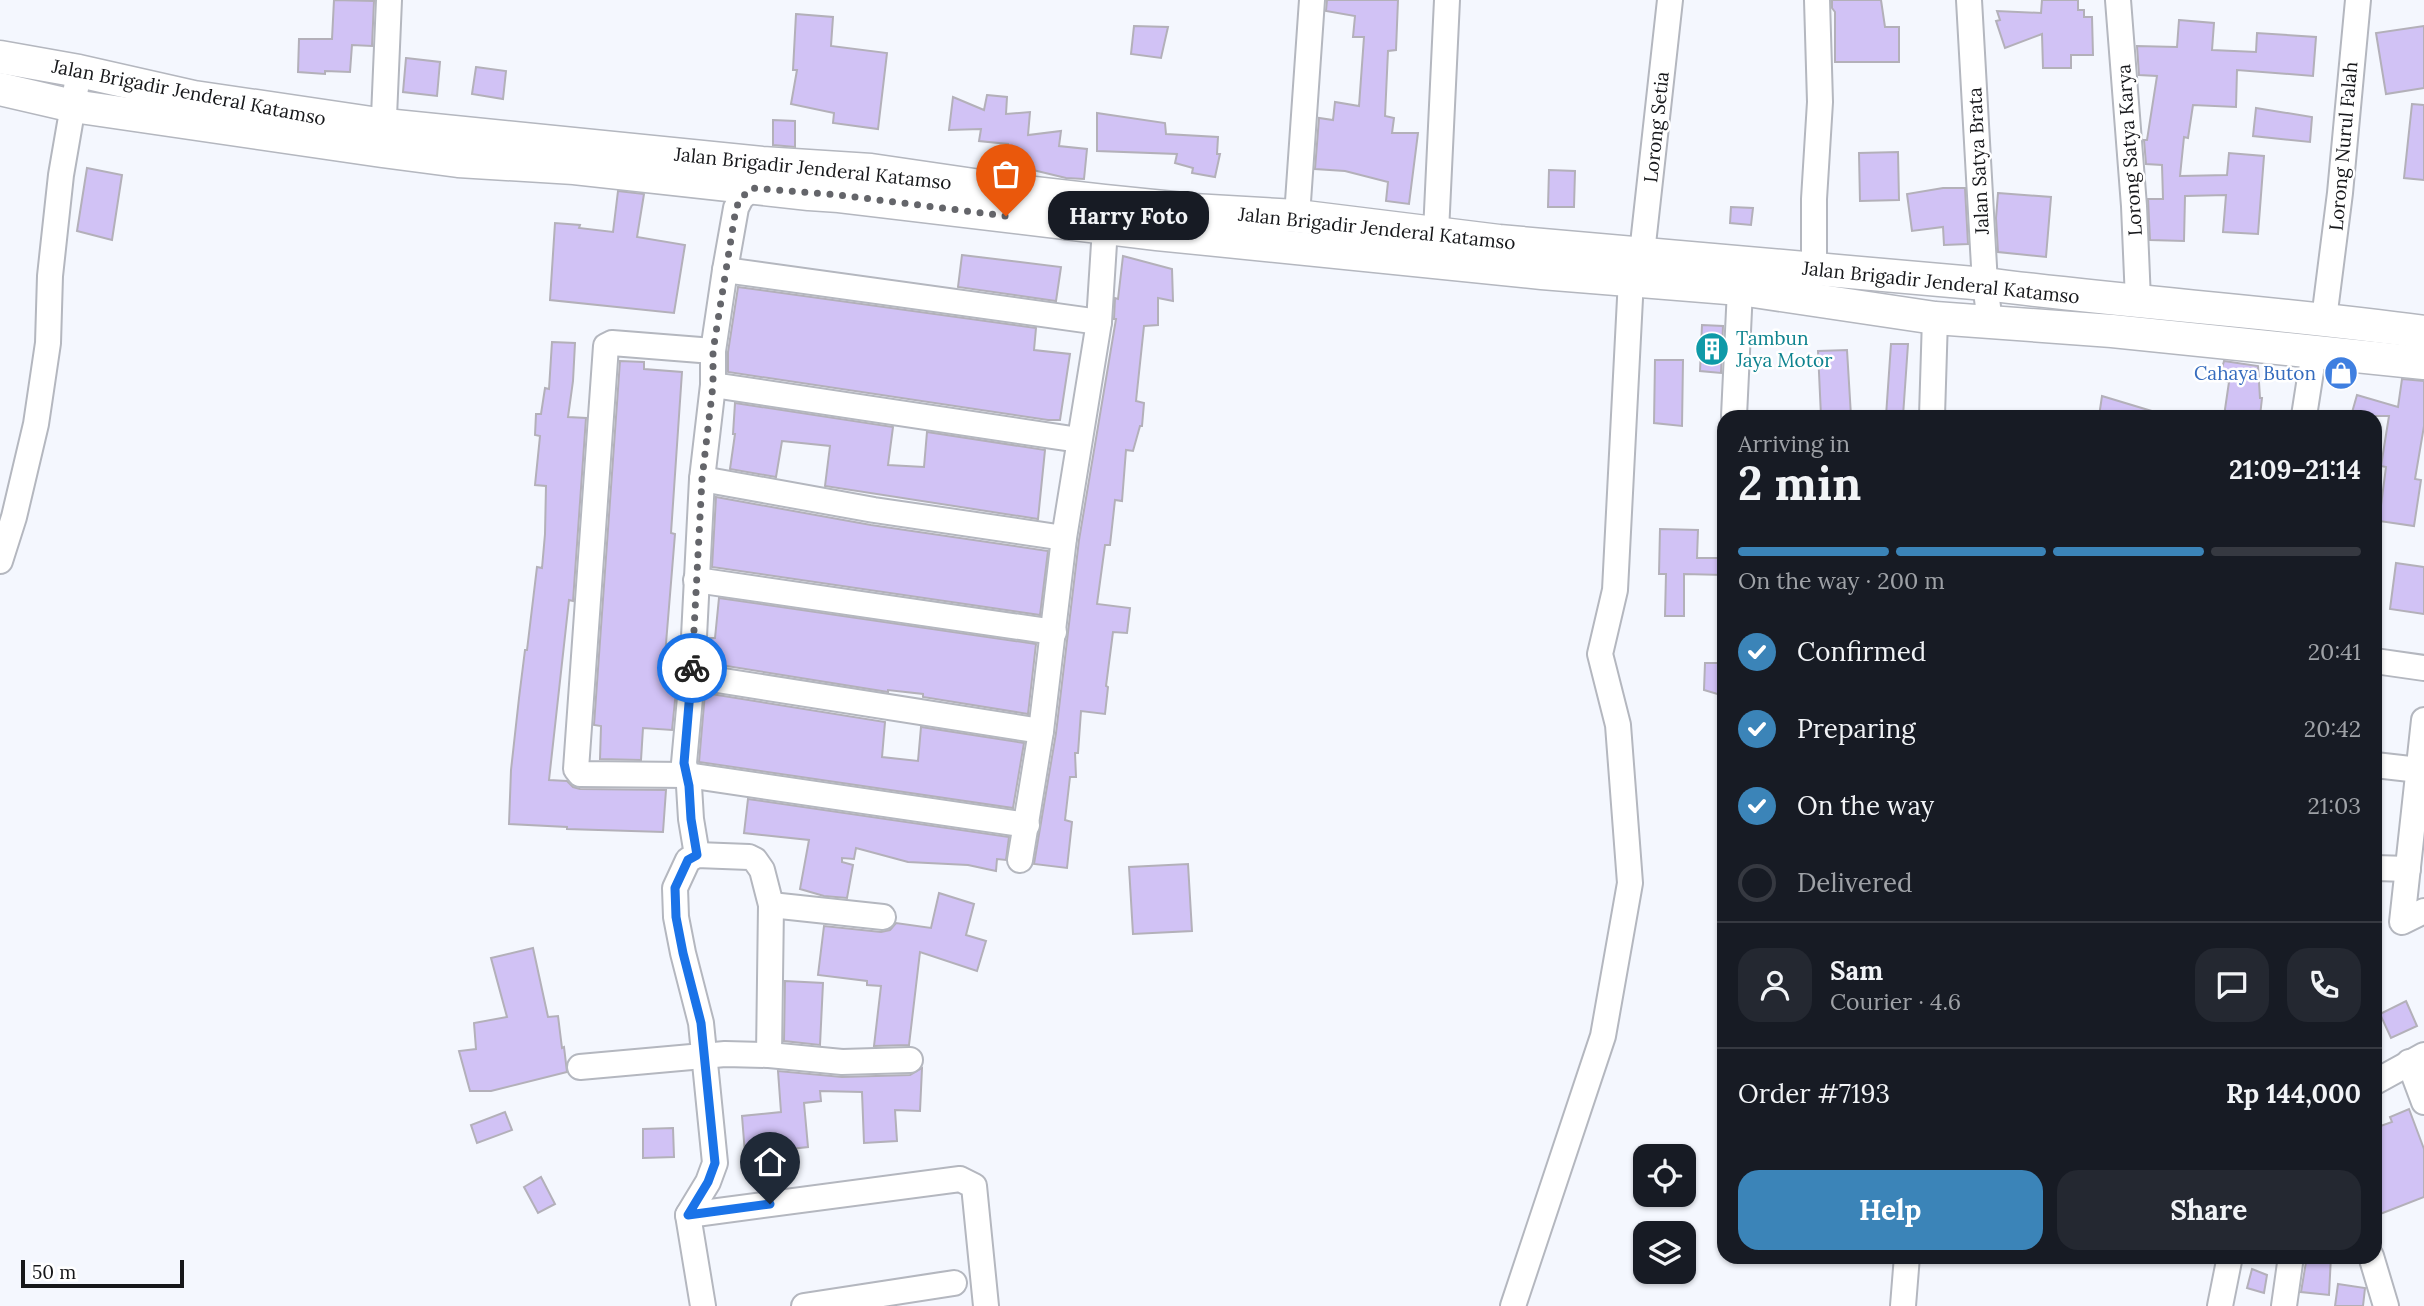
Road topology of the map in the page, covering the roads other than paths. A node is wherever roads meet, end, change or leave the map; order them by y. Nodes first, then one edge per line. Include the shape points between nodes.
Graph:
1 (389, 0) edge
2 (1312, 0) edge
3 (1447, 0) edge
4 (1670, 0) edge
5 (1817, 0) edge
6 (1969, 0) edge
7 (2118, 0) edge
8 (2358, 0) edge
9 (0, 57) edge
10 (79, 71) junction
11 (0, 89) edge
12 (73, 106) junction
13 (321, 130) junction
14 (383, 138) junction
15 (752, 188) junction
16 (1007, 203) junction
17 (1297, 216) junction
18 (1105, 228) junction
19 (1436, 232) junction
20 (1637, 266) junction
21 (725, 270) junction
22 (1814, 270) junction
23 (1985, 284) junction
24 (1740, 289) junction
25 (2138, 300) junction
26 (2326, 305) junction
27 (1936, 318) junction
28 (1099, 322) junction
29 (1990, 322) junction
30 (2424, 332) edge
31 (713, 351) junction
32 (2314, 352) junction
33 (2424, 363) edge
34 (713, 385) junction
35 (1734, 410) edge
36 (1932, 410) edge
37 (2305, 410) edge
38 (1079, 440) junction
39 (702, 479) junction
40 (1063, 538) junction
41 (0, 561) edge
42 (696, 580) junction
43 (1054, 632) junction
44 (2382, 662) edge
45 (2424, 668) edge
46 (692, 676) junction
47 (2424, 720) edge
48 (1041, 731) junction
49 (2382, 766) edge
50 (2419, 770) junction
51 (687, 775) junction
52 (1027, 825) junction
53 (697, 855) junction
54 (1020, 860) dead end
55 (2382, 868) edge
56 (2408, 869) junction
57 (771, 905) junction
58 (2424, 911) edge
59 (883, 917) dead end
60 (704, 1055) junction
61 (769, 1055) junction
62 (2416, 1058) edge
63 (911, 1060) dead end
64 (580, 1066) dead end
65 (2382, 1078) edge
66 (2424, 1102) edge
67 (688, 1215) junction
68 (1906, 1264) edge
69 (2228, 1264) edge
70 (2290, 1264) edge
71 (2373, 1264) edge
72 (954, 1283) dead end
73 (703, 1306) edge
74 (804, 1306) edge
75 (986, 1306) edge
76 (1513, 1306) edge
77 (1903, 1306) edge
78 (2220, 1306) edge
79 (2284, 1306) edge
80 (2386, 1306) edge

1 - 14 street
2 - 17 street
3 - 19 street
4 - 20 street, Lorong Setia
5 - 22 street via 1820,102
6 - 23 street, Jalan Satya Brata
7 - 25 street, Lorong Satya Karya
8 - 26 street, Lorong Nurul Falah
9 - 10 main road, Jalan Brigadir Jenderal Katamso
10 - 12 street
10 - 13 main road, Jalan Brigadir Jenderal Katamso
11 - 12 main road, Jalan Brigadir Jenderal Katamso
12 - 13 main road, Jalan Brigadir Jenderal Katamso
12 - 41 street via 61,175 48,343 36,424
13 - 14 main road, Jalan Brigadir Jenderal Katamso
14 - 15 main road, Jalan Brigadir Jenderal Katamso via 458,161 574,168
14 - 16 main road, Jalan Brigadir Jenderal Katamso via 872,170
15 - 16 main road, Jalan Brigadir Jenderal Katamso
15 - 21 street via 736,208
16 - 17 main road, Jalan Brigadir Jenderal Katamso
16 - 18 main road, Jalan Brigadir Jenderal Katamso
17 - 19 main road, Jalan Brigadir Jenderal Katamso
18 - 20 main road, Jalan Brigadir Jenderal Katamso via 1528,272
18 - 28 street
19 - 20 main road, Jalan Brigadir Jenderal Katamso
20 - 22 main road, Jalan Brigadir Jenderal Katamso
20 - 24 main road, Jalan Brigadir Jenderal Katamso
20 - 76 street, Lorong Setia via 1615,590 1600,654 1618,725 1630,883 1602,1036
21 - 28 street
21 - 31 street
22 - 23 main road, Jalan Brigadir Jenderal Katamso
23 - 25 main road, Jalan Brigadir Jenderal Katamso
23 - 29 street, Jalan Satya Brata
24 - 27 main road, Jalan Brigadir Jenderal Katamso
24 - 35 street
25 - 26 main road, Jalan Brigadir Jenderal Katamso
26 - 30 main road, Jalan Brigadir Jenderal Katamso
27 - 29 main road, Jalan Brigadir Jenderal Katamso
27 - 36 street
28 - 38 street
29 - 32 main road, Jalan Brigadir Jenderal Katamso
31 - 34 street
31 - 51 street via 606,346 575,761 580,774
32 - 33 main road, Jalan Brigadir Jenderal Katamso
32 - 37 street
34 - 38 street
34 - 39 street
38 - 40 street
39 - 40 street
39 - 42 street
40 - 43 street
42 - 43 street
42 - 46 street
43 - 48 street
44 - 45 street
46 - 48 street
46 - 51 street via 684,763
47 - 50 street
48 - 52 street
49 - 50 street
50 - 56 street
51 - 52 street
51 - 53 street
52 - 54 street
53 - 57 street via 755,860
53 - 60 street via 688,860 675,888 676,917
55 - 56 street
56 - 58 street via 2402,922
57 - 59 street
57 - 61 street
60 - 61 street
60 - 64 street
60 - 67 street via 715,1163
61 - 63 street via 842,1062
62 - 65 street
62 - 66 street
67 - 73 street
67 - 75 street via 960,1178 974,1186
68 - 77 street
69 - 78 street
70 - 79 street
71 - 80 street
72 - 74 street

